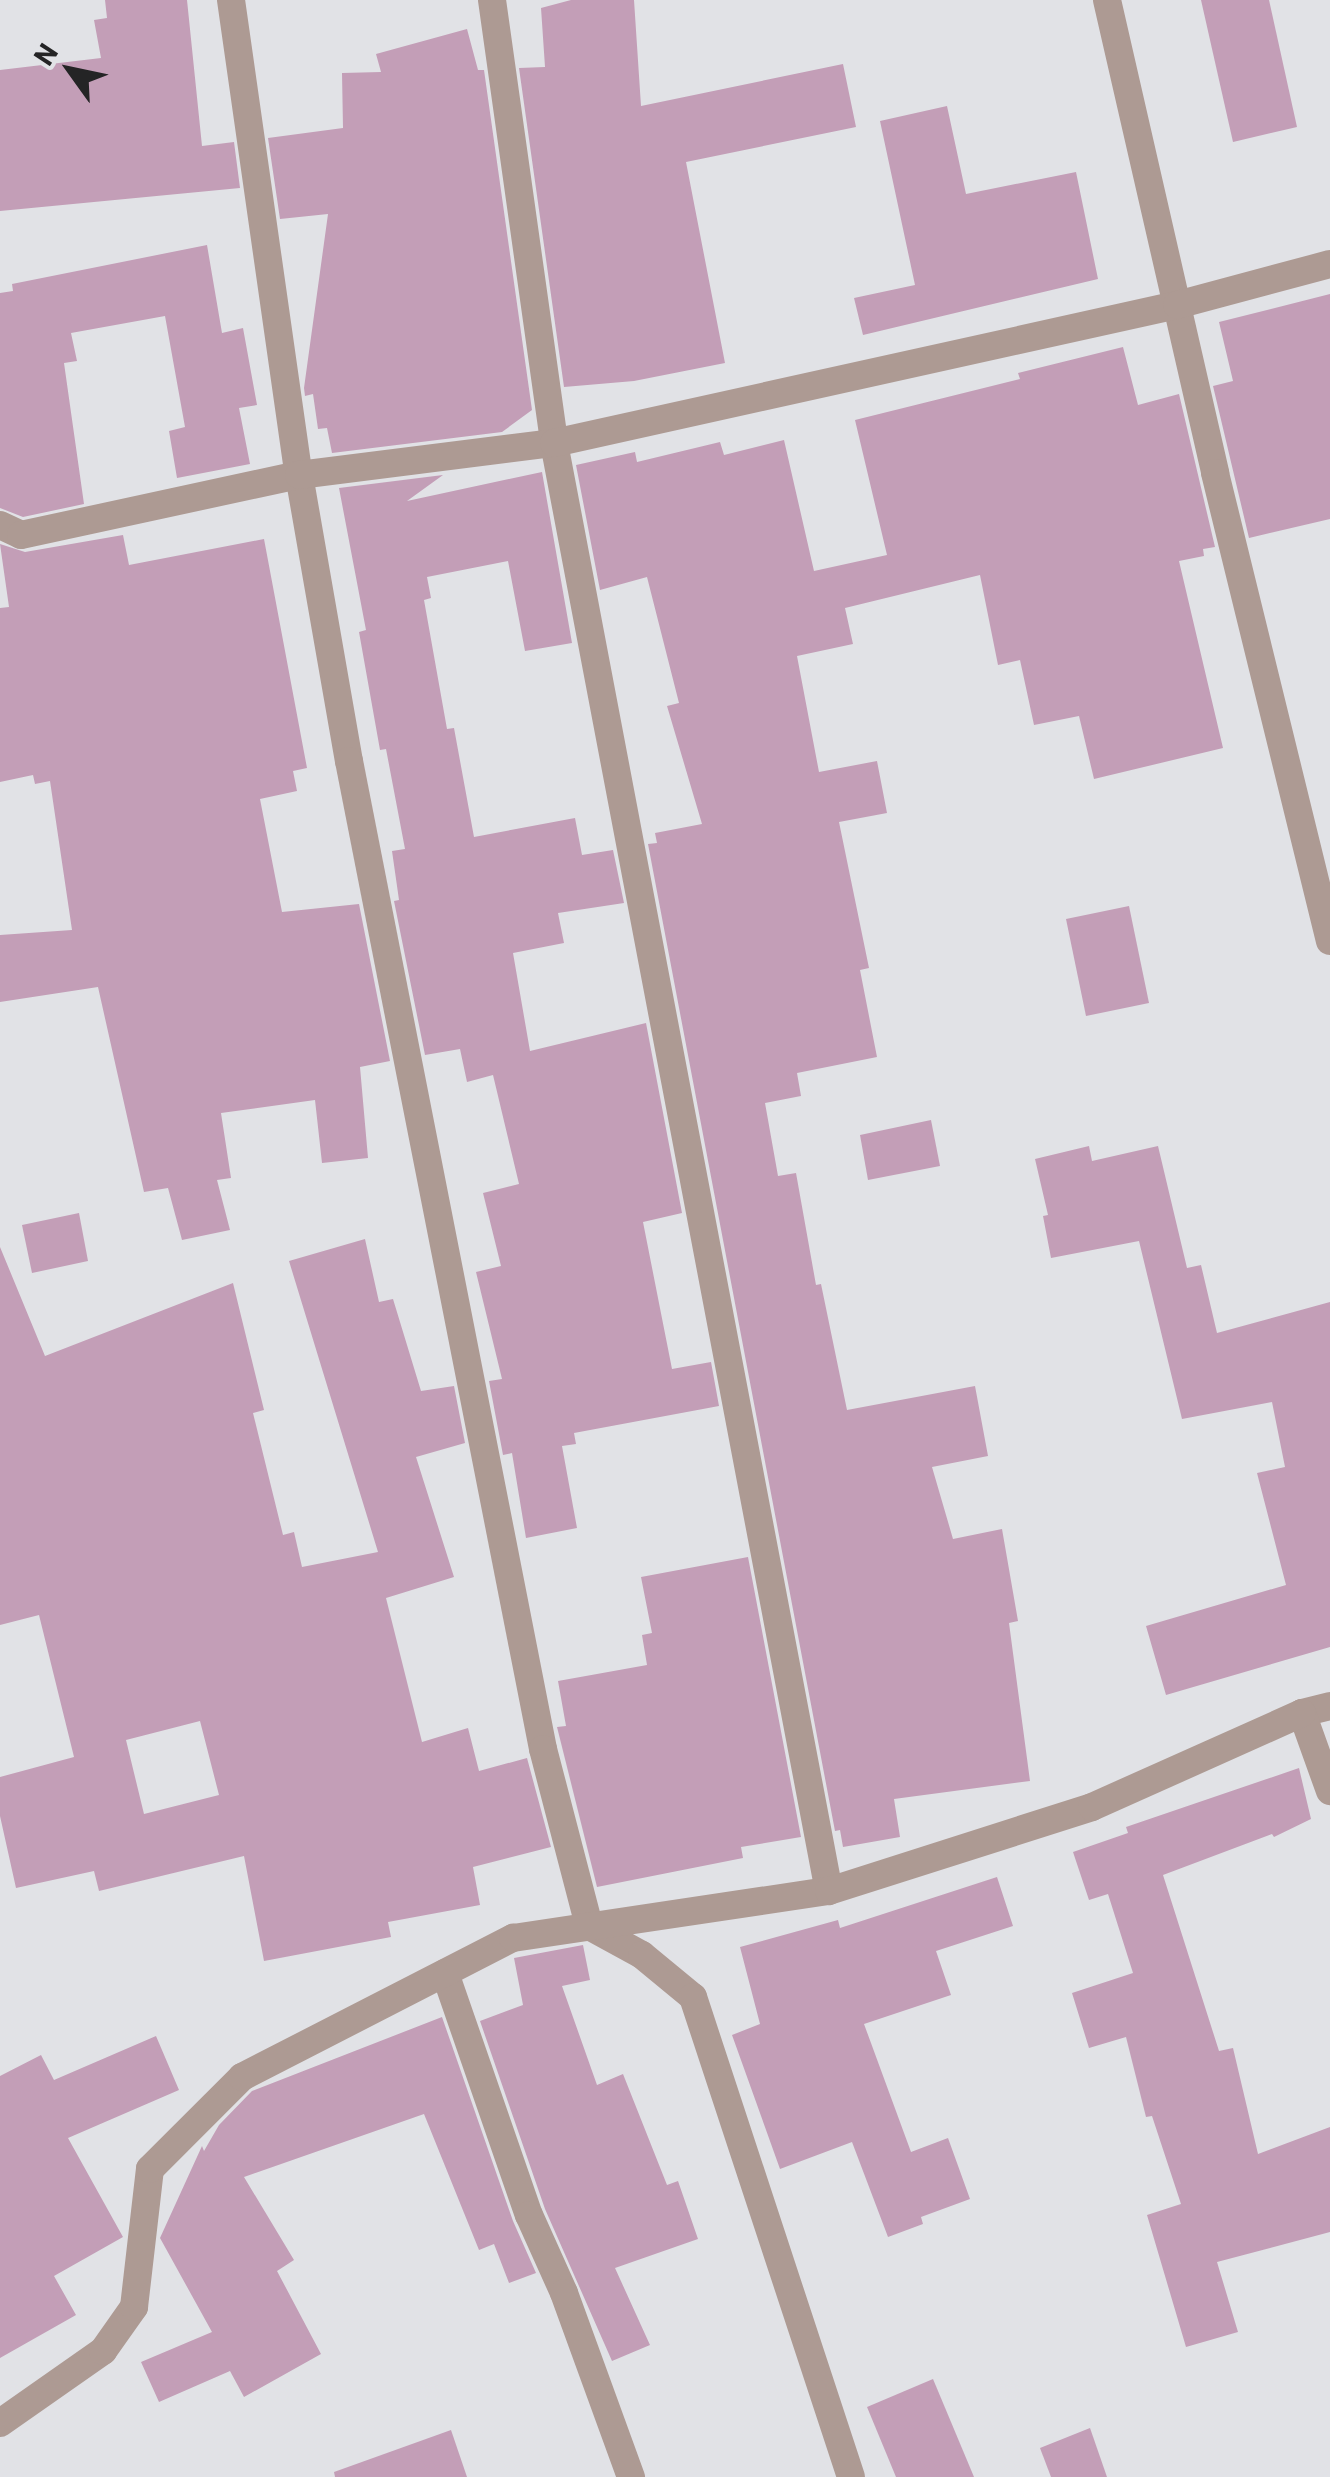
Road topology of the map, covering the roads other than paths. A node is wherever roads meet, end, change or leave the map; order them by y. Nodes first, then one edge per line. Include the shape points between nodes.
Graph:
1 (232, 0) edge
2 (492, 0) edge
3 (1107, 0) edge
4 (1330, 264) edge
5 (1177, 306) junction
6 (554, 443) junction
7 (299, 475) junction
8 (0, 526) edge
9 (1330, 941) edge
10 (1330, 1706) edge
11 (1302, 1713) junction
12 (1330, 1791) edge
13 (830, 1891) junction
14 (589, 1926) junction
15 (445, 1973) junction
16 (0, 2424) edge
17 (631, 2477) edge
18 (851, 2477) edge

1 - 7 street
2 - 6 street
3 - 5 street
4 - 5 street
5 - 6 street
5 - 9 street
6 - 7 street
6 - 13 street
7 - 8 street via 21,536
7 - 14 street via 543,1749
10 - 11 street
11 - 12 street
11 - 13 street via 1092,1807
13 - 14 street
14 - 15 street via 512,1938
14 - 18 street via 642,1955 693,1997
15 - 16 street via 242,2076 150,2169 134,2307 103,2351
15 - 17 street

